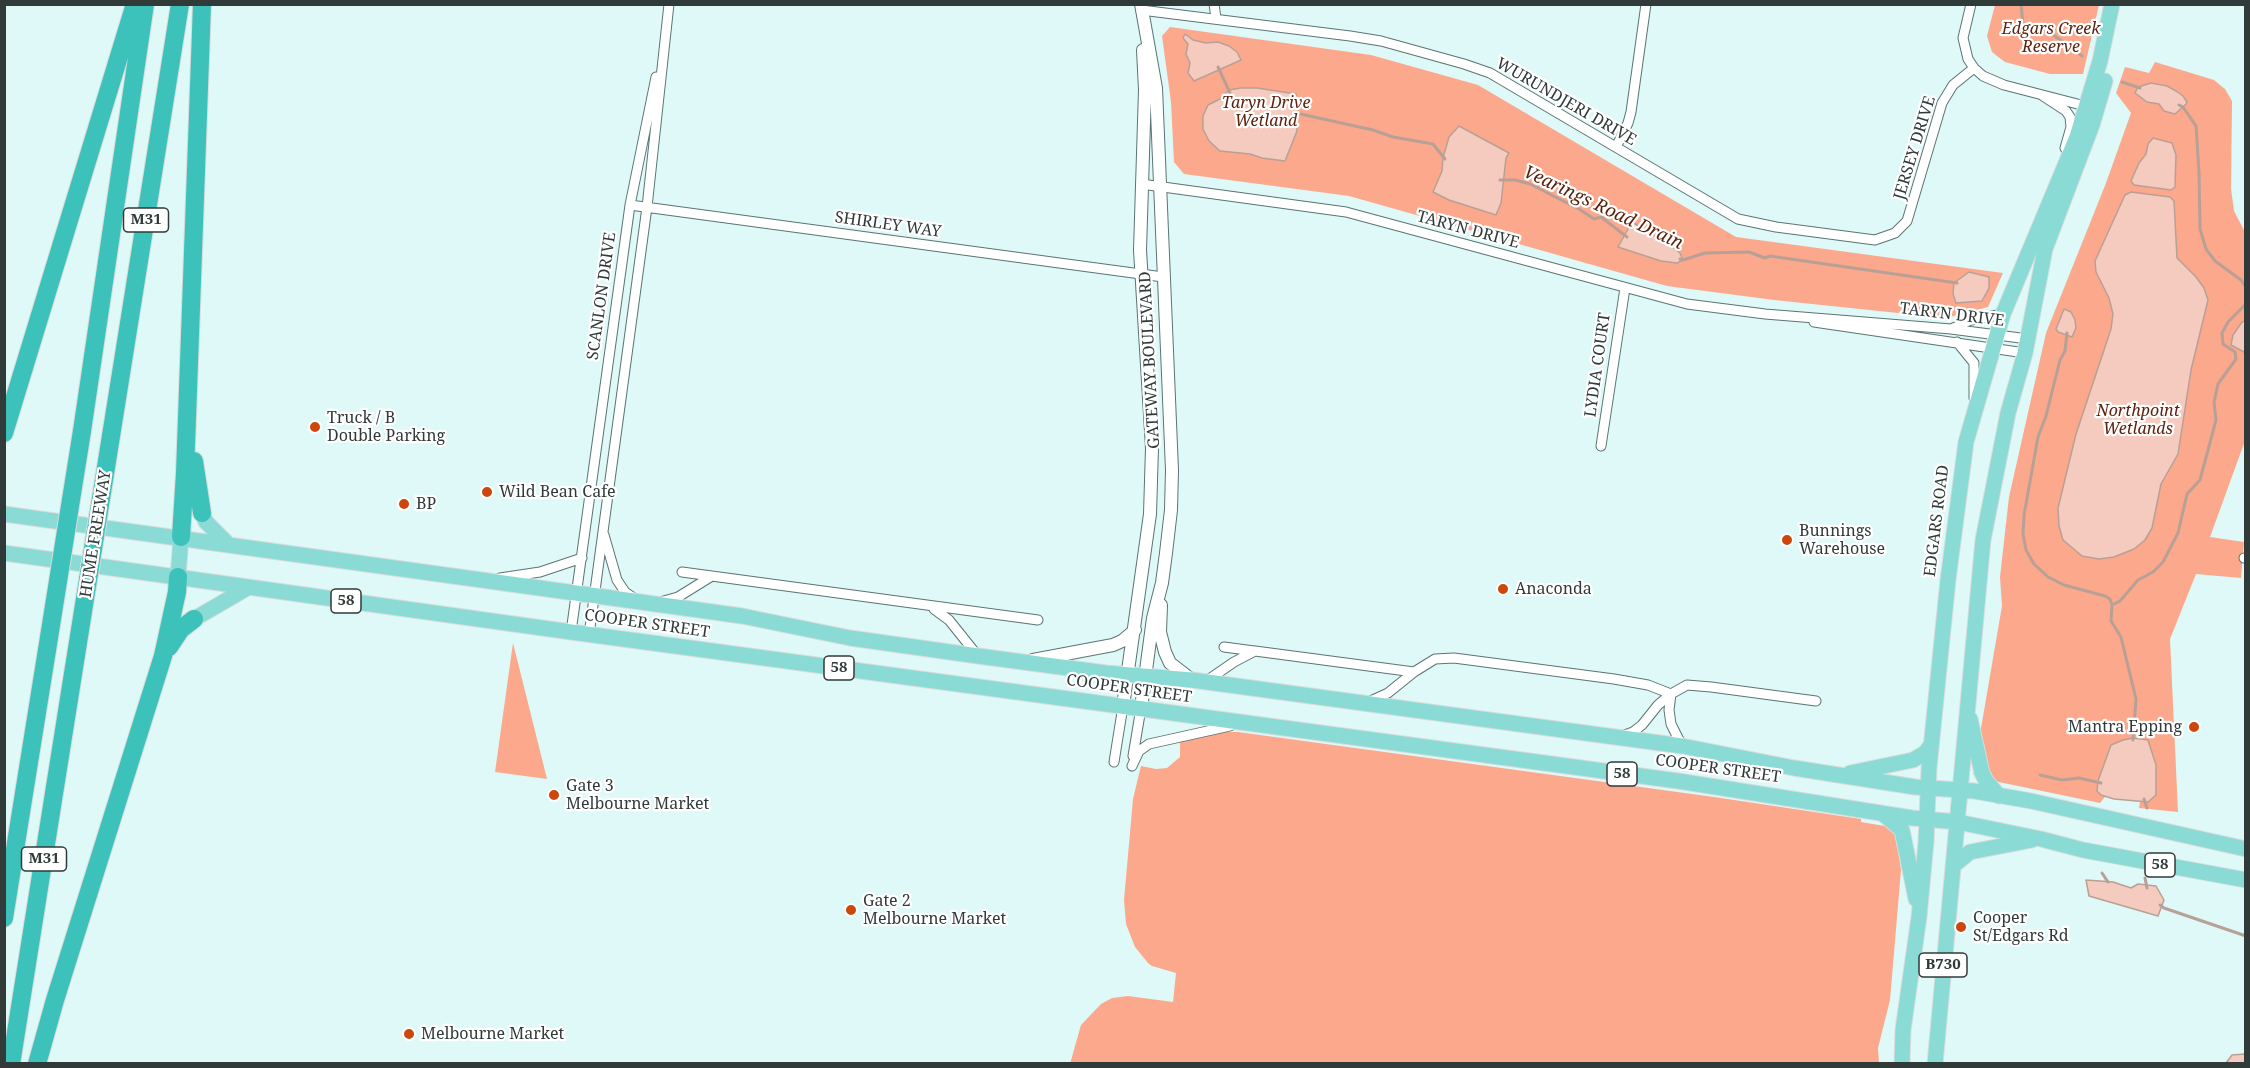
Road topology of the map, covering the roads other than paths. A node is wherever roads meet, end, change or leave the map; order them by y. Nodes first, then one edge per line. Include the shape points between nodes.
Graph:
1 (135, 4) edge
2 (146, 4) edge
3 (180, 4) edge
4 (202, 4) edge
5 (669, 4) edge
6 (1214, 4) edge
7 (1646, 4) edge
8 (1971, 4) edge
9 (2112, 4) edge
10 (2121, 4) edge
11 (1141, 7) edge
12 (1216, 18) junction
13 (664, 41) junction
14 (1974, 68) junction
15 (2043, 96) junction
16 (2091, 109) junction
17 (1616, 147) junction
18 (1141, 184) junction
19 (1160, 186) junction
20 (630, 204) junction
21 (648, 207) junction
22 (1891, 235) joint
23 (2030, 249) junction
24 (1142, 276) junction
25 (1163, 277) junction
26 (1625, 288) junction
27 (1765, 314) junction
28 (2003, 314) junction
29 (1951, 329) junction
30 (1994, 341) junction
31 (1957, 342) junction
32 (2027, 346) junction
33 (189, 360) junction
34 (1973, 412) junction
35 (4, 434) edge
36 (1171, 446) junction
37 (1601, 446) dead end
38 (1152, 448) junction
39 (4, 513) edge
40 (202, 513) joint
41 (603, 530) junction
42 (181, 537) junction
43 (228, 544) junction
44 (4, 553) edge
45 (582, 558) junction
46 (682, 572) dead end
47 (712, 576) junction
48 (178, 577) junction
49 (485, 580) junction
50 (1162, 583) junction
51 (249, 587) junction
52 (577, 593) junction
53 (594, 595) junction
54 (638, 601) junction
55 (655, 603) junction
56 (926, 606) junction
57 (194, 619) joint
58 (1038, 620) dead end
59 (1135, 630) junction
60 (571, 632) junction
61 (589, 634) junction
62 (1224, 647) dead end
63 (1255, 651) junction
64 (163, 656) junction
65 (978, 656) junction
66 (1020, 662) junction
67 (1414, 672) junction
68 (1128, 675) junction
69 (1146, 675) junction
70 (1199, 681) junction
71 (1671, 694) junction
72 (1816, 701) dead end
73 (1364, 704) junction
74 (1123, 706) junction
75 (1141, 708) junction
76 (1967, 710) junction
77 (1249, 723) junction
78 (1620, 737) junction
79 (1931, 745) junction
80 (1682, 746) junction
81 (1114, 762) dead end
82 (1841, 775) junction
83 (1928, 788) junction
84 (1960, 790) junction
85 (1999, 796) junction
86 (1881, 813) junction
87 (1928, 819) junction
88 (1958, 822) junction
89 (2041, 839) junction
90 (2241, 846) edge
91 (1953, 866) junction
92 (2246, 880) edge
93 (1919, 917) junction
94 (4, 918) edge
95 (11, 1064) edge
96 (37, 1064) edge
97 (1902, 1064) edge
98 (1935, 1064) edge

1 - 35 highway
2 - 94 highway, HUME FREEWAY / M31, bridge
3 - 95 highway, HUME FREEWAY / M31, bridge
4 - 33 highway
5 - 13 street, SCANLON DRIVE
6 - 12 street
7 - 17 street via 1631,112
8 - 14 street via 1963,38
9 - 16 main road, EDGARS ROAD
10 - 16 main road, EDGARS ROAD via 2110,62
11 - 12 street, WURUNDJERI DRIVE
11 - 18 street, GATEWAY BOULEVARD via 1146,90
11 - 19 street, GATEWAY BOULEVARD via 1156,88
12 - 17 street, WURUNDJERI DRIVE via 1370,39 1464,64 1490,74
13 - 20 street, SCANLON DRIVE
13 - 21 street, SCANLON DRIVE
14 - 15 street via 1993,81
14 - 22 street, JERSEY DRIVE via 1953,85 1942,103 1911,211 1900,229
15 - 16 street
15 - 23 street via 2068,113 2071,127 2038,214
16 - 23 main road, EDGARS ROAD
16 - 32 main road, EDGARS ROAD via 2045,249
17 - 22 street, WURUNDJERI DRIVE via 1738,219 1776,228 1867,239
18 - 19 street, TARYN DRIVE
18 - 24 street, GATEWAY BOULEVARD
19 - 25 street, GATEWAY BOULEVARD
19 - 26 street, TARYN DRIVE via 1346,212
20 - 21 street, SHIRLEY WAY
20 - 45 street, SCANLON DRIVE
21 - 24 street, SHIRLEY WAY
21 - 41 street, SCANLON DRIVE
23 - 28 main road, EDGARS ROAD
24 - 25 street, SHIRLEY WAY
24 - 38 street, GATEWAY BOULEVARD
25 - 36 street, GATEWAY BOULEVARD
26 - 27 street, TARYN DRIVE via 1687,304
26 - 37 street, LYDIA COURT
27 - 29 street, TARYN DRIVE
27 - 31 street, TARYN DRIVE
28 - 29 street via 1971,320
28 - 30 main road, EDGARS ROAD
29 - 30 street, TARYN DRIVE
30 - 31 street, TARYN DRIVE
30 - 32 street, TARYN DRIVE
30 - 32 street, TARYN DRIVE
30 - 34 main road, EDGARS ROAD
31 - 34 street via 1974,363
32 - 76 main road, EDGARS ROAD via 2008,413 1983,540
33 - 40 highway via 194,472
33 - 42 highway
34 - 79 main road, EDGARS ROAD via 1958,487
36 - 38 street
36 - 50 street, GATEWAY BOULEVARD via 1171,510
38 - 59 street, GATEWAY BOULEVARD via 1150,514
39 - 42 main road, COOPER STREET / 58
40 - 43 main road
41 - 53 street, SCANLON DRIVE
41 - 54 street, SCANLON DRIVE via 617,580
42 - 43 main road, COOPER STREET / 58
42 - 48 main road
43 - 49 main road, COOPER STREET / 58
44 - 48 main road, COOPER STREET / 58
45 - 49 street via 540,572
45 - 52 street, SCANLON DRIVE
46 - 47 street
47 - 55 street via 678,597
47 - 56 street
48 - 51 main road, COOPER STREET / 58
48 - 64 highway
49 - 52 main road, COOPER STREET / 58
50 - 69 street, GATEWAY BOULEVARD
50 - 70 street via 1164,652 1170,663
51 - 57 main road
51 - 60 main road, COOPER STREET / 58
52 - 53 main road, COOPER STREET / 58
52 - 60 street, SCANLON DRIVE
53 - 54 main road, COOPER STREET / 58
53 - 61 street, SCANLON DRIVE
54 - 55 main road, COOPER STREET / 58
55 - 65 main road, COOPER STREET / 58
56 - 58 street
56 - 65 street via 949,620
57 - 64 highway via 173,638
59 - 66 street via 1113,645
59 - 68 street, GATEWAY BOULEVARD
60 - 61 main road, COOPER STREET / 58
61 - 74 main road, COOPER STREET / 58
62 - 63 street
63 - 67 street
63 - 70 street, COOPER STREET
64 - 96 highway
65 - 66 main road, COOPER STREET / 58
66 - 68 main road, COOPER STREET / 58
67 - 71 street via 1435,659 1455,658 1614,679
67 - 73 street via 1388,693
68 - 69 main road, COOPER STREET / 58
68 - 74 street, GATEWAY BOULEVARD
69 - 70 main road, COOPER STREET / 58
69 - 75 street, GATEWAY BOULEVARD
70 - 73 main road, COOPER STREET / 58
71 - 72 street via 1695,685
71 - 78 street via 1642,725
71 - 80 street, COOPER STREET via 1668,710
73 - 78 main road, COOPER STREET / 58
74 - 75 main road, COOPER STREET / 58
74 - 81 street
75 - 77 main road, COOPER STREET / 58
75 - 77 street via 1132,766 1139,751 1149,744
76 - 84 main road, EDGARS ROAD
76 - 85 main road via 1982,773
77 - 86 main road, COOPER STREET / 58
78 - 80 main road, COOPER STREET / 58
79 - 82 main road via 1913,760
79 - 83 main road, EDGARS ROAD
80 - 82 main road, COOPER STREET / 58
82 - 83 main road, COOPER STREET / 58
83 - 84 main road, COOPER STREET / 58
83 - 87 main road, EDGARS ROAD / B730
84 - 85 main road, COOPER STREET / 58
84 - 88 main road, EDGARS ROAD / B730
85 - 90 main road, COOPER STREET / 58
86 - 87 main road, COOPER STREET / 58
86 - 93 main road via 1902,830
87 - 88 main road, COOPER STREET / 58
87 - 93 main road, EDGARS ROAD / B730
88 - 89 main road, COOPER STREET / 58
88 - 91 main road, EDGARS ROAD / B730
89 - 91 main road via 1976,850
89 - 92 main road, COOPER STREET / 58
91 - 98 main road, EDGARS ROAD / B730
93 - 97 main road, EDGARS ROAD / B730

